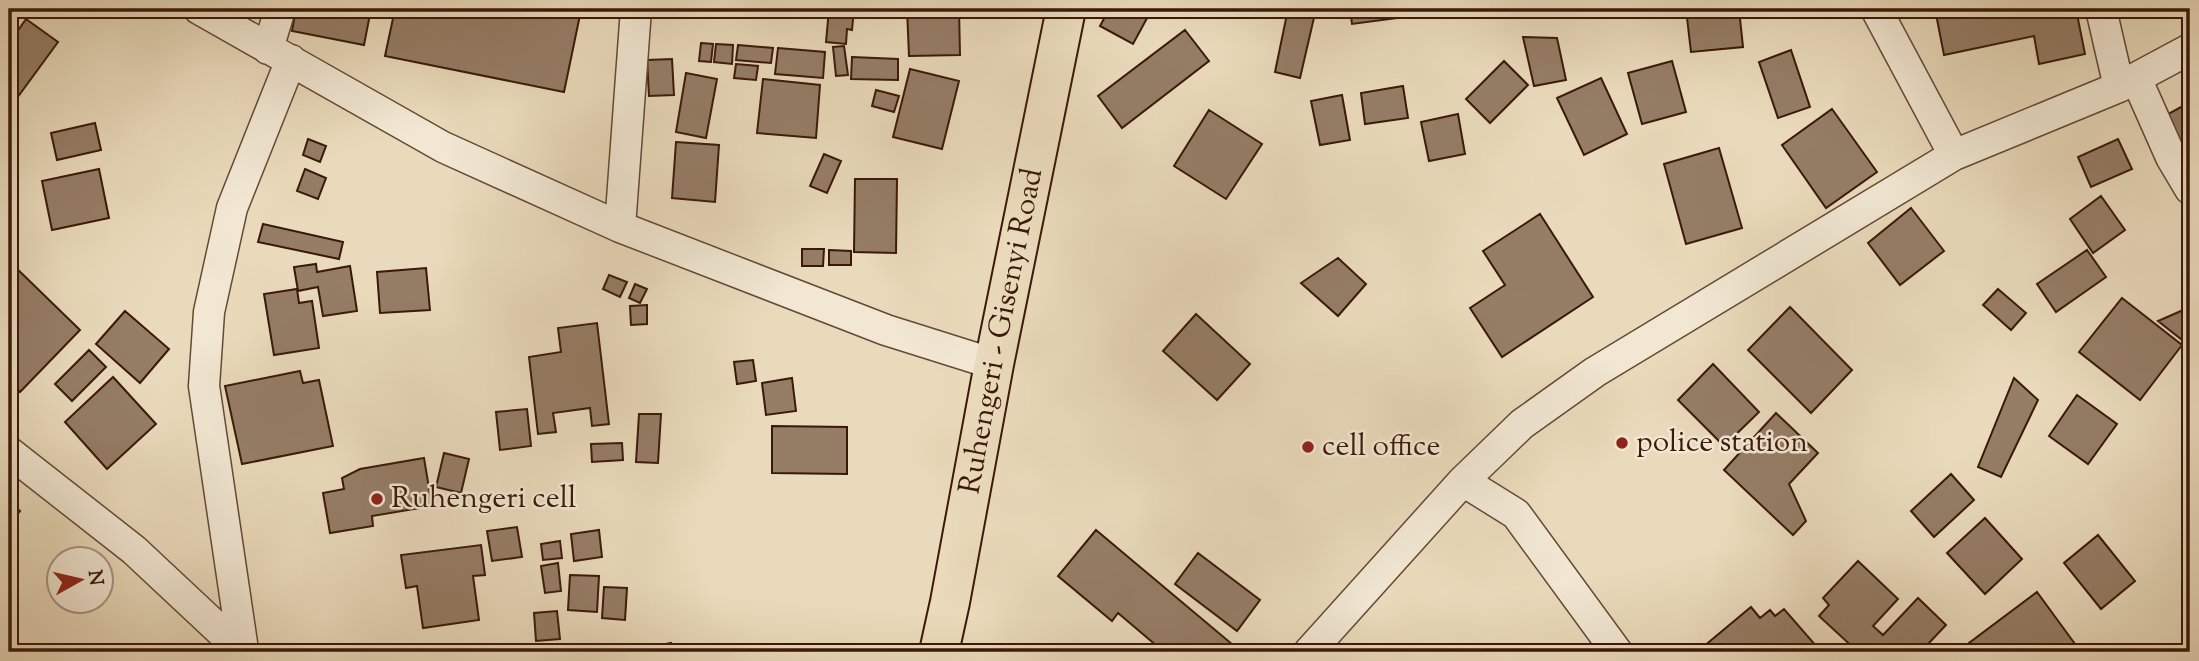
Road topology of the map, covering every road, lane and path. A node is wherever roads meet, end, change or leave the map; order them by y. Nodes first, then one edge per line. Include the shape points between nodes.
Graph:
1 (200, 9) edge
2 (280, 9) edge
3 (636, 9) edge
4 (1066, 9) edge
5 (1875, 9) edge
6 (2101, 9) edge
7 (2190, 49) edge
8 (279, 54) junction
9 (2127, 83) junction
10 (1954, 155) junction
11 (2190, 188) edge
12 (620, 227) junction
13 (993, 364) junction
14 (9, 452) edge
15 (1463, 481) junction
16 (243, 651) edge
17 (939, 652) edge
18 (1309, 652) edge
19 (1617, 652) edge

1 - 8 street
2 - 8 street
3 - 12 street
4 - 13 highway, Ruhengeri - Gisenyi Road
5 - 10 street
6 - 9 street
7 - 9 street
8 - 12 street via 443,147
8 - 16 street via 232,208 209,312 204,386
9 - 10 street
9 - 11 street
10 - 15 street via 1595,372 1522,424
12 - 13 street via 886,330
13 - 17 highway, Ruhengeri - Gisenyi Road
14 - 16 street via 134,550
15 - 18 street
15 - 19 street via 1516,514

